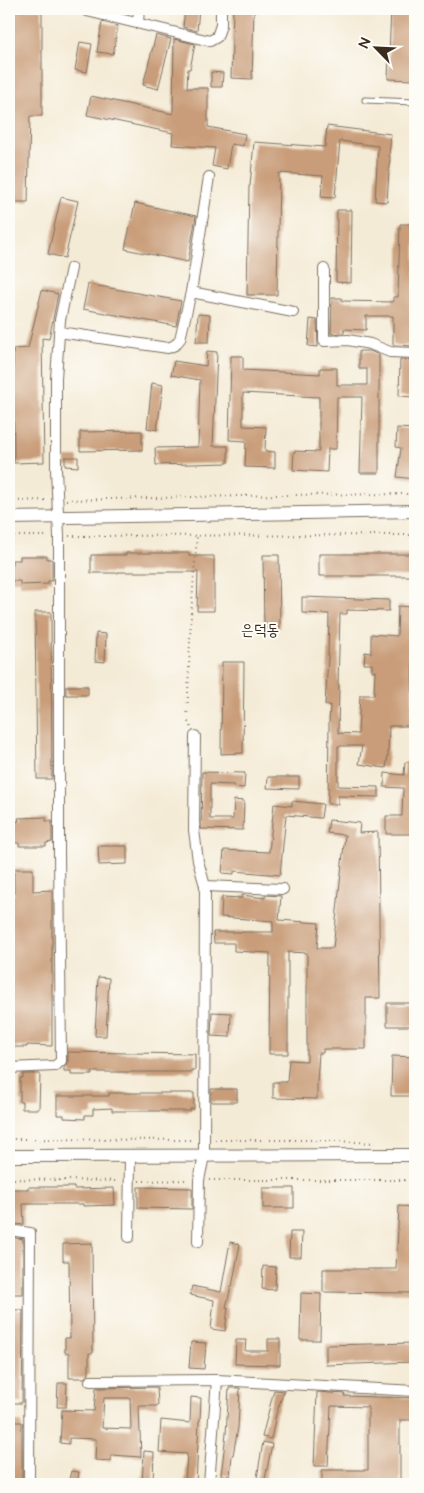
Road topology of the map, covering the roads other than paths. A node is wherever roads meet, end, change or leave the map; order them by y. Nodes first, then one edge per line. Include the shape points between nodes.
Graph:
1 (86, 9) edge
2 (139, 9) edge
3 (222, 9) edge
4 (138, 23) junction
5 (365, 100) dead end
6 (415, 102) edge
7 (210, 177) dead end
8 (71, 268) dead end
9 (324, 269) dead end
10 (190, 292) junction
11 (293, 312) dead end
12 (59, 332) junction
13 (415, 353) edge
14 (415, 511) edge
15 (59, 517) junction
16 (9, 518) edge
17 (195, 736) road end
18 (205, 886) junction
19 (283, 889) dead end
20 (9, 1068) edge
21 (415, 1155) edge
22 (9, 1156) edge
23 (130, 1156) junction
24 (204, 1156) junction
25 (9, 1230) edge
26 (129, 1237) dead end
27 (198, 1242) dead end
28 (90, 1380) dead end
29 (217, 1380) junction
30 (415, 1391) edge
31 (29, 1484) edge
32 (209, 1484) edge

1 - 4 street
2 - 4 street
3 - 4 street via 217,37 210,40
5 - 6 lane
7 - 10 street
8 - 12 street
9 - 13 street via 324,340 348,340 390,352
10 - 11 street
10 - 12 street via 180,339 168,348
12 - 15 street via 56,378
14 - 15 street
15 - 16 street
15 - 20 street via 61,1060 56,1066
17 - 18 street via 194,830
18 - 19 street
18 - 24 street
21 - 24 street
22 - 23 street
23 - 24 street
23 - 26 street
24 - 27 street via 199,1180
25 - 31 street via 30,1233
28 - 29 street
29 - 30 street
29 - 32 street

